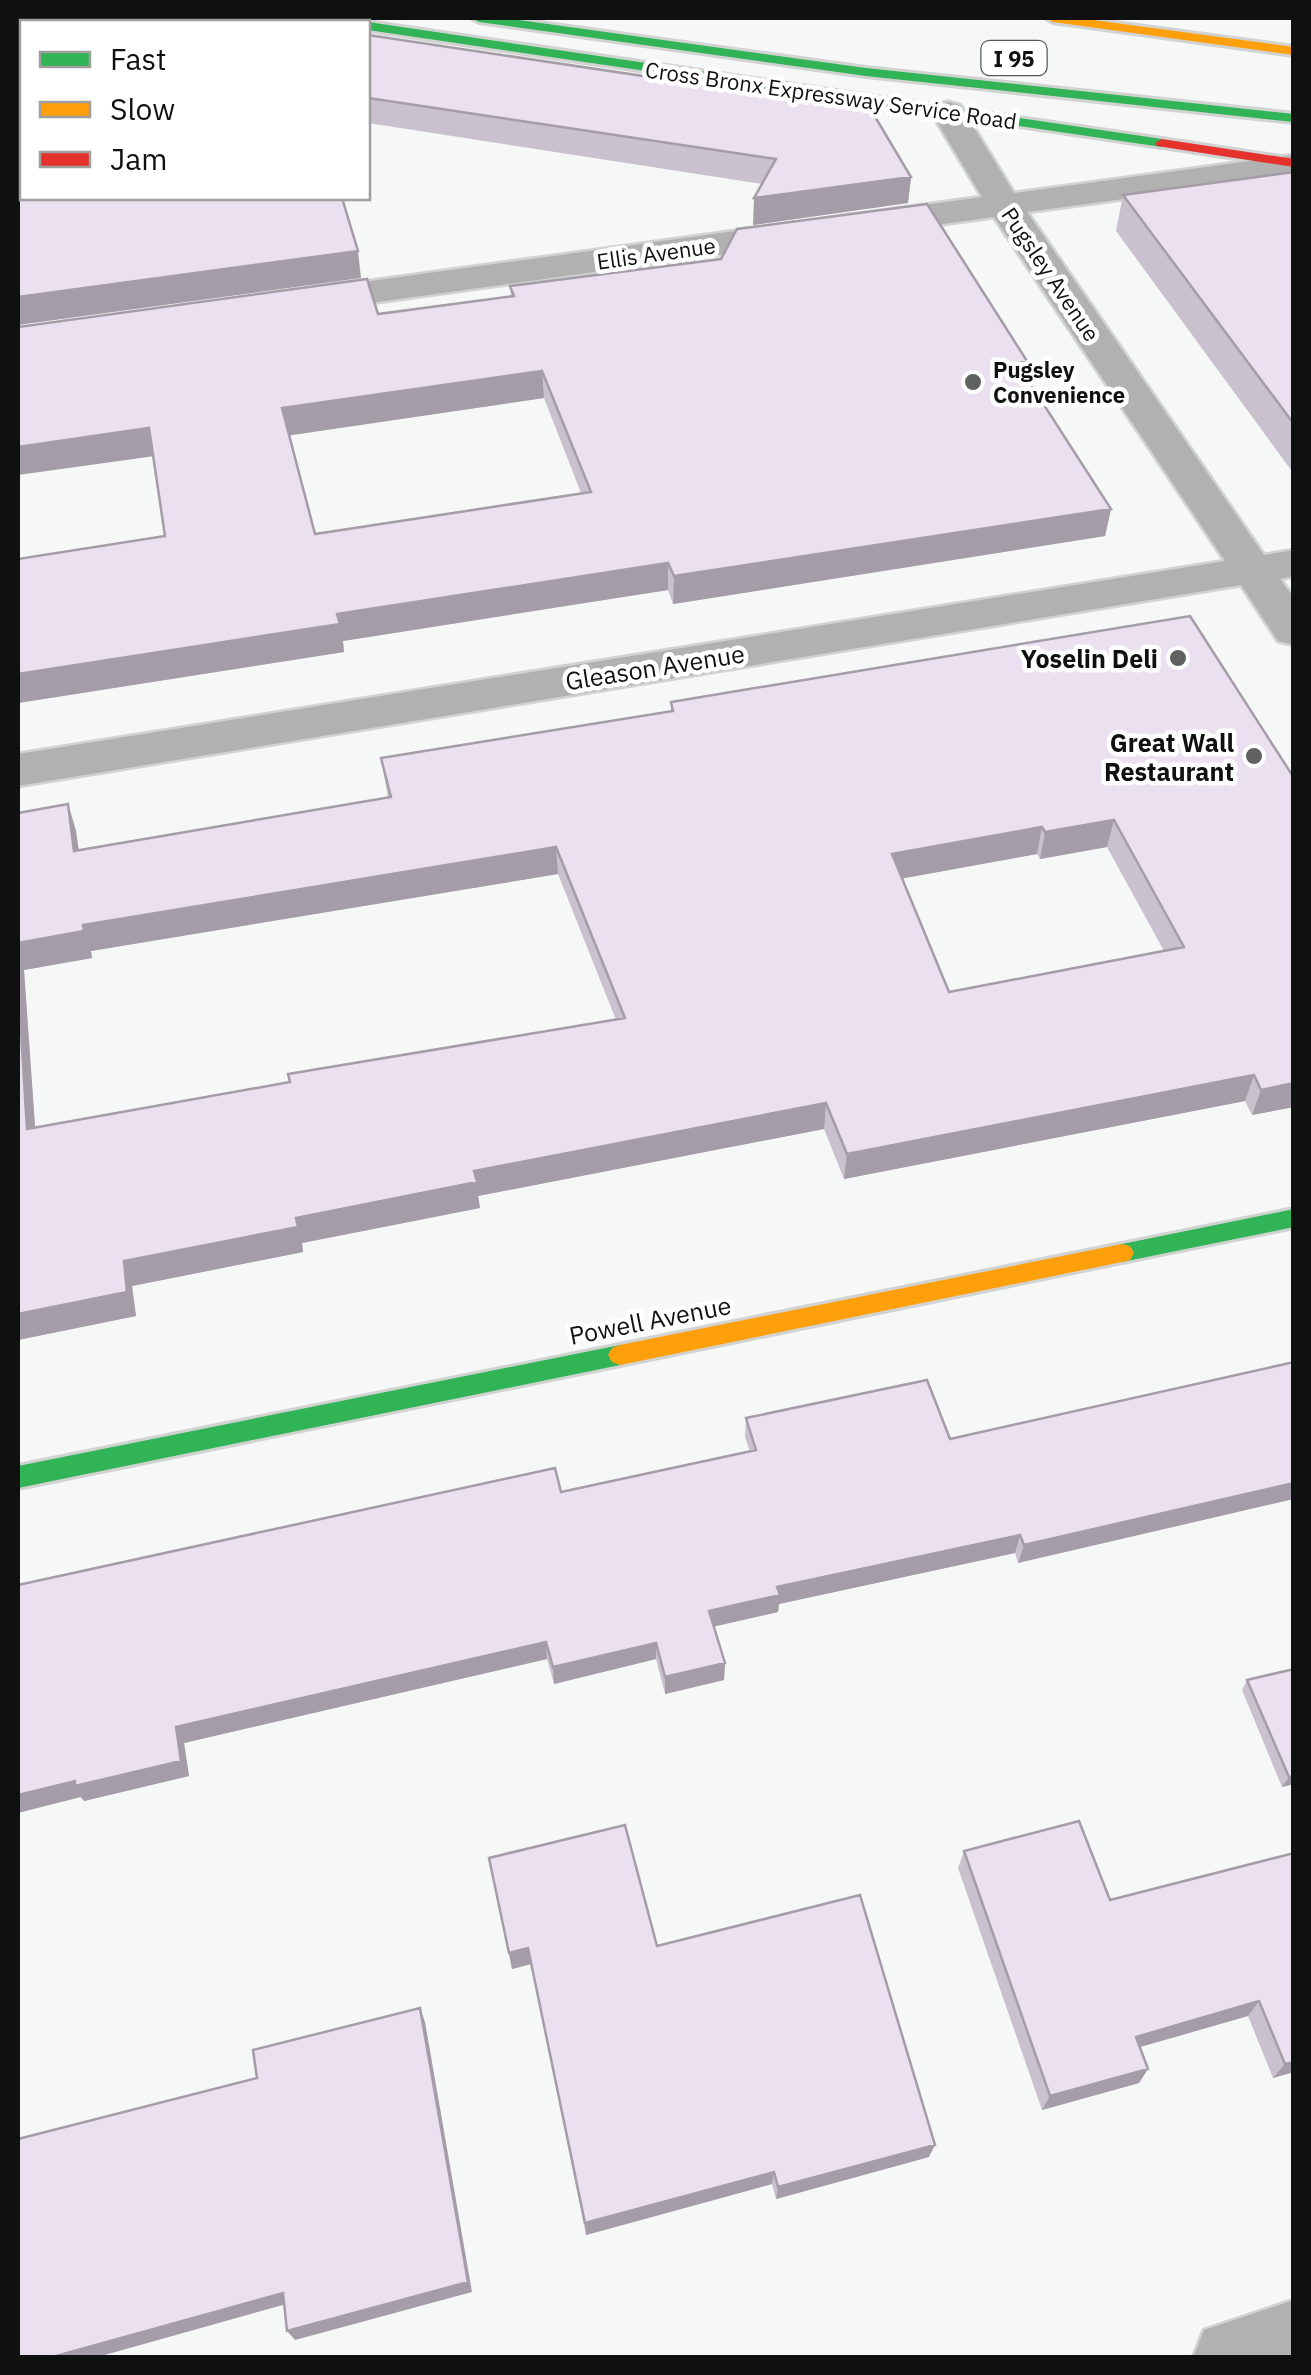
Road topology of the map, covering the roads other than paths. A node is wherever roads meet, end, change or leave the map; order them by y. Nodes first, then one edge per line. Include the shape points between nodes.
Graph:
1 (480, 18) edge
2 (1052, 18) edge
3 (370, 26) edge
4 (1294, 51) edge
5 (1178, 81) dead end
6 (1294, 98) edge
7 (948, 112) junction
8 (1294, 118) edge
9 (1294, 164) edge
10 (1004, 205) junction
11 (256, 308) edge
12 (1273, 567) edge
13 (1294, 631) edge
14 (18, 770) edge
15 (1294, 1218) edge
16 (18, 1477) edge
17 (1294, 2340) edge
18 (1232, 2358) edge

1 - 8 main road via 866,72
2 - 4 main road, I 95
3 - 7 main road, Cross Bronx Expressway Service Road
5 - 6 main road
7 - 9 main road, Cross Bronx Expressway Service Road
7 - 10 street, Pugsley Avenue
9 - 10 street, Ellis Avenue
10 - 11 street, Ellis Avenue
10 - 12 street, Pugsley Avenue
12 - 13 street, Pugsley Avenue
12 - 14 street, Gleason Avenue
15 - 16 main road, Powell Avenue
17 - 18 street

